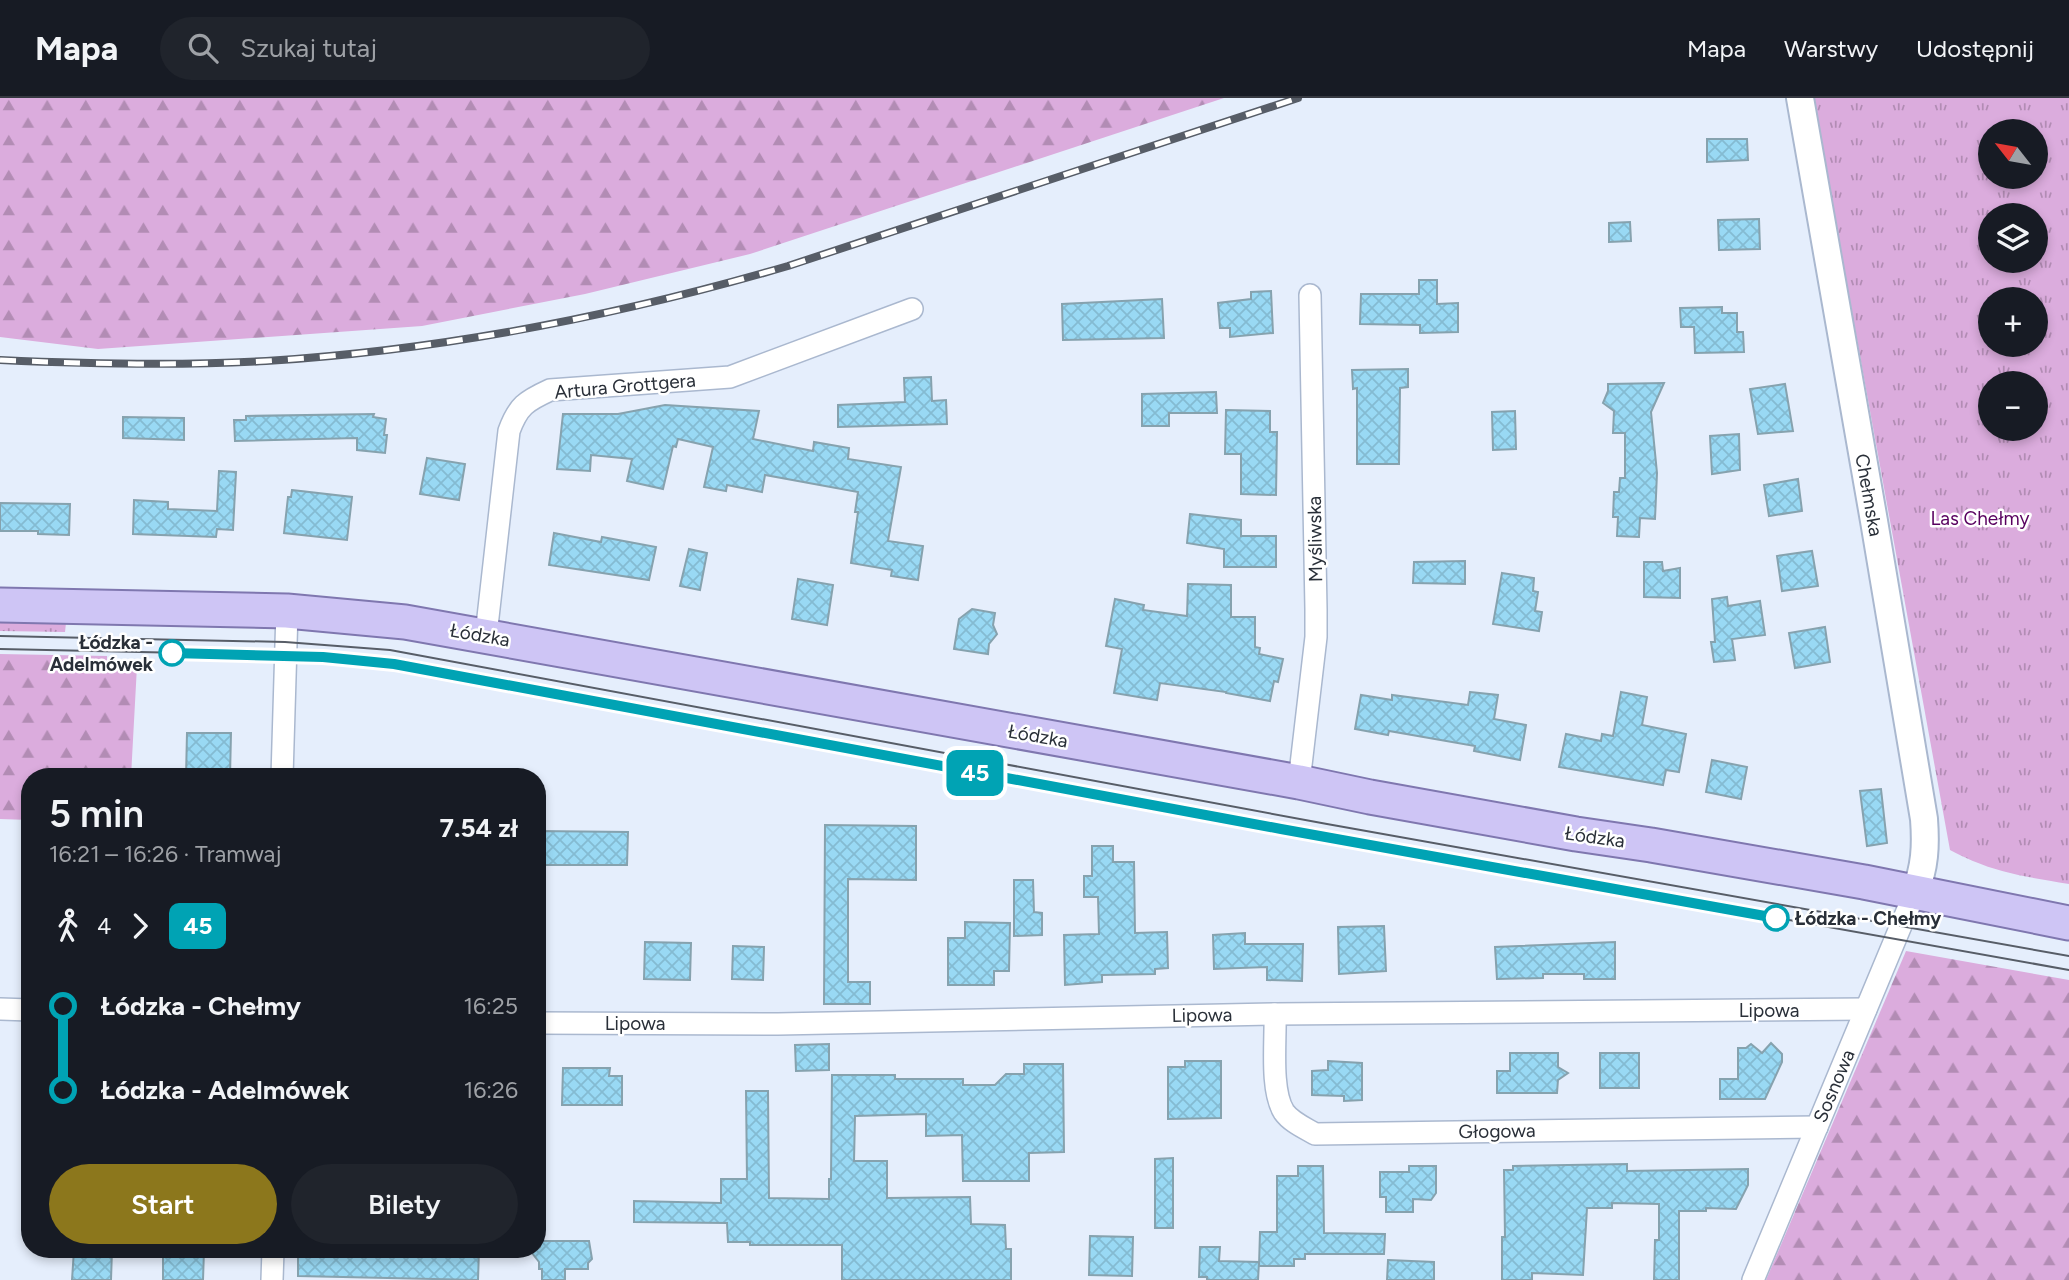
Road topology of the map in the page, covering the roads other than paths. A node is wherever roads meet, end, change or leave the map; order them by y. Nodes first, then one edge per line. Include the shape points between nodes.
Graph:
1 (1800, 98) edge
2 (1310, 295) dead end
3 (912, 309) dead end
4 (0, 605) edge
5 (287, 611) junction
6 (486, 635) junction
7 (282, 768) edge
8 (1299, 782) junction
9 (1915, 892) junction
10 (2069, 923) edge
11 (0, 1009) edge
12 (1867, 1009) junction
13 (21, 1010) edge
14 (1275, 1014) junction
15 (546, 1023) edge
16 (1817, 1127) junction
17 (273, 1258) edge
18 (272, 1280) edge
19 (1753, 1280) edge

1 - 9 street, Chełmska via 1923,819 1924,869
2 - 8 street, Myśliwska via 1316,609
3 - 6 street, Artura Grottgera via 730,377 550,390 526,401 509,432
4 - 5 main road, Łódzka
5 - 6 main road, Łódzka
5 - 7 street
6 - 8 main road, Łódzka
8 - 9 main road, Łódzka
9 - 10 main road, Łódzka
9 - 12 street, Sosnowa
11 - 13 street
12 - 14 street, Lipowa
12 - 16 street, Sosnowa
14 - 15 street, Lipowa via 778,1024
14 - 16 street, Głogowa via 1280,1101 1284,1112 1315,1134
16 - 19 street, Sosnowa
17 - 18 street

